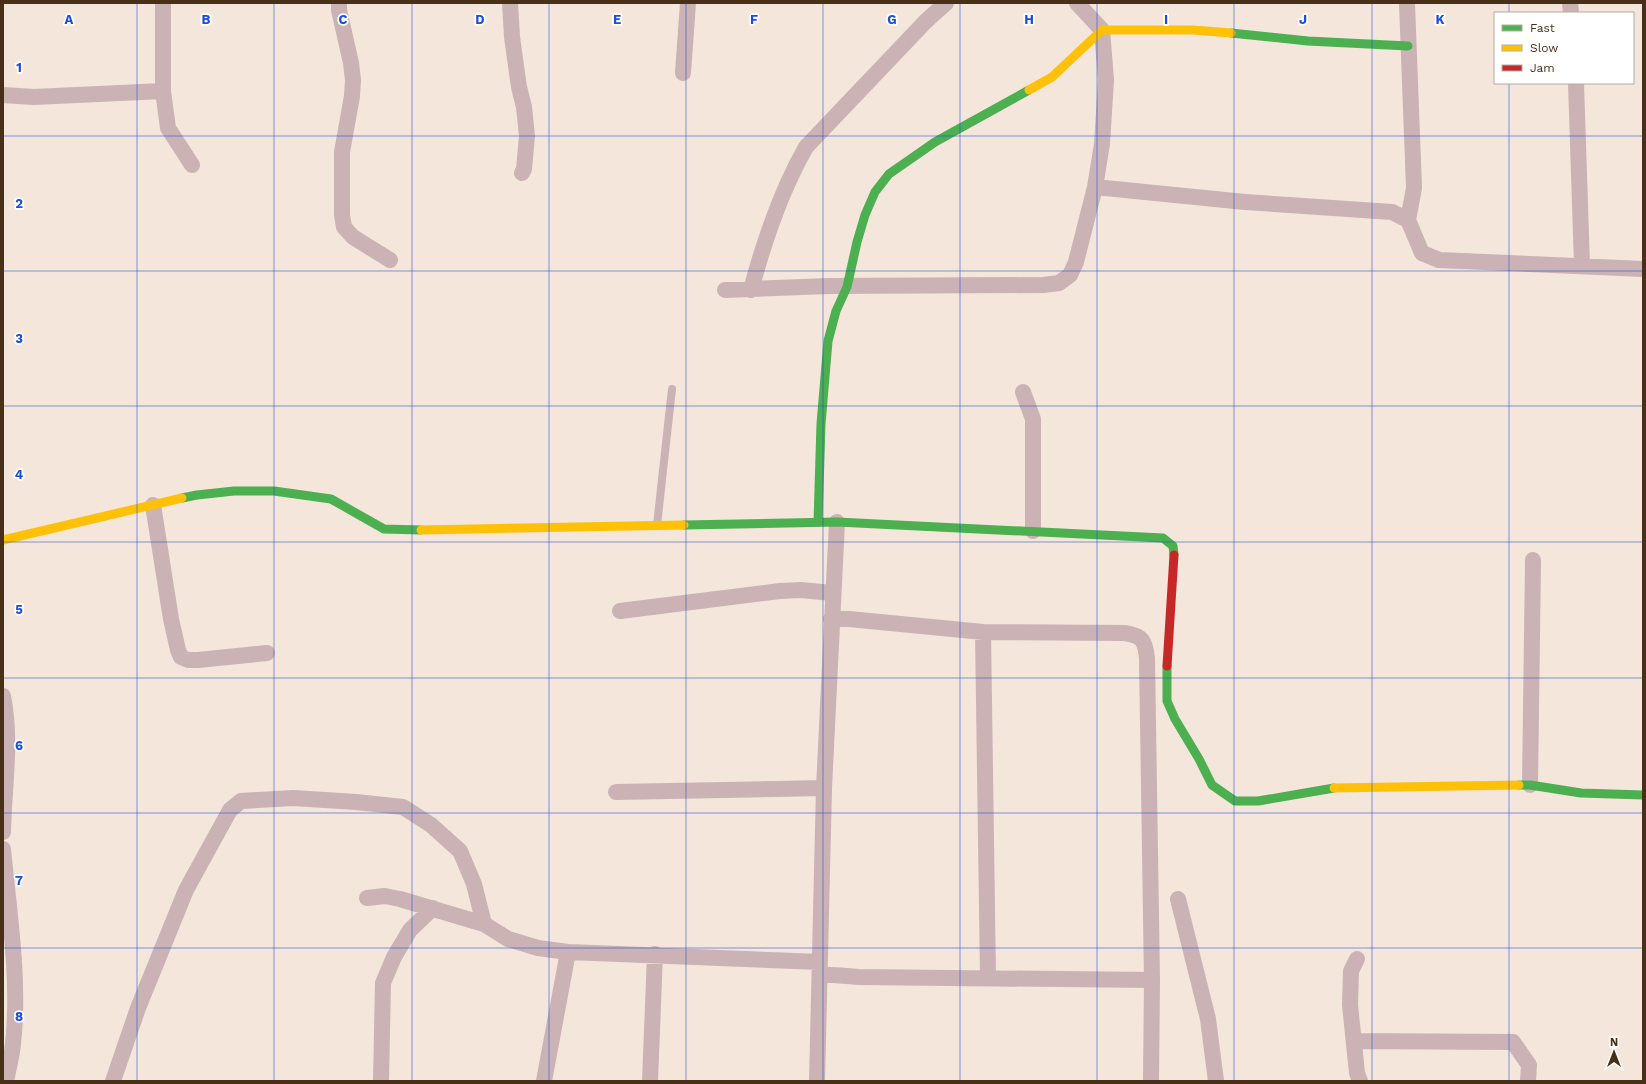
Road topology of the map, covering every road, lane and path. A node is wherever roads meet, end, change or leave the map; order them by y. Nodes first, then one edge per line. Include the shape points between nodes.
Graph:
1 (163, 3) edge
2 (339, 3) edge
3 (510, 3) edge
4 (688, 3) edge
5 (946, 3) edge
6 (1077, 3) edge
7 (1407, 3) edge
8 (1102, 30) junction
9 (1408, 46) junction
10 (683, 73) dead end
11 (1576, 84) edge
12 (163, 91) junction
13 (3, 96) edge
14 (192, 165) dead end
15 (522, 173) dead end
16 (1095, 187) junction
17 (1408, 220) junction
18 (390, 260) dead end
19 (1582, 265) junction
20 (1643, 269) edge
21 (847, 287) junction
22 (724, 290) dead end
23 (750, 290) junction
24 (672, 389) dead end
25 (1023, 392) dead end
26 (153, 504) junction
27 (818, 522) junction
28 (837, 522) junction
29 (657, 525) junction
30 (1033, 531) junction
31 (3, 540) edge
32 (1533, 560) dead end
33 (832, 593) junction
34 (620, 611) dead end
35 (831, 619) junction
36 (983, 632) junction
37 (267, 653) dead end
38 (3, 696) edge
39 (1530, 785) junction
40 (824, 788) junction
41 (616, 792) dead end
42 (1643, 795) edge
43 (3, 832) edge
44 (3, 849) edge
45 (367, 898) dead end
46 (1178, 899) dead end
47 (433, 908) junction
48 (484, 924) junction
49 (568, 952) junction
50 (655, 954) junction
51 (1357, 959) dead end
52 (820, 968) junction
53 (988, 978) junction
54 (1152, 980) junction
55 (1354, 1041) junction
56 (7, 1078) dead end
57 (114, 1081) edge
58 (381, 1081) edge
59 (544, 1081) edge
60 (650, 1081) edge
61 (817, 1081) edge
62 (1151, 1081) edge
63 (1216, 1081) edge
64 (1360, 1081) edge
65 (1528, 1081) edge

1 - 12 street
2 - 18 street via 353,80 342,152 344,227 353,237
3 - 15 street via 512,37 527,136
4 - 10 street
5 - 23 street via 806,147 793,169 760,255
6 - 8 street
7 - 9 street
8 - 9 street via 1193,30 1308,41
8 - 16 street via 1106,80 1102,144
8 - 21 street via 1052,76 1018,98 935,142 889,174 875,192 865,215
9 - 17 street via 1414,188
11 - 19 street
12 - 13 street
12 - 14 street via 168,128
16 - 17 street via 1245,202 1392,212
16 - 21 street via 1076,262 1070,275 1059,283
17 - 19 street via 1422,253 1439,260
19 - 20 street
21 - 23 street
21 - 27 street via 836,311 828,341 823,394
22 - 23 street
24 - 29 lane
25 - 30 street via 1033,419
26 - 29 street via 234,491 274,491 331,499 384,529
26 - 31 street
26 - 37 street via 171,619 178,650 182,656 193,660
27 - 28 street
27 - 29 street
28 - 30 street
28 - 33 street
30 - 39 street via 1148,536 1163,538 1173,546 1167,701 1212,785 1235,801 1258,801 1323,789 1352,787
32 - 39 street
33 - 34 street via 801,590
33 - 35 street
35 - 36 street
35 - 40 street
36 - 53 street
36 - 54 street via 1125,633 1136,635 1143,640 1147,658
38 - 43 street via 8,726 8,757
39 - 42 street via 1581,793
40 - 41 street
40 - 52 street
44 - 56 street via 15,1006 13,1044
45 - 47 street via 385,896
46 - 63 street via 1208,1020
47 - 48 street
47 - 58 street via 410,930 394,957 383,983
48 - 49 street via 508,939 538,948
48 - 57 street via 474,884 460,851 431,825 403,807 293,798 240,801 230,810 186,890 138,1008
49 - 50 street
49 - 59 street
50 - 52 street
50 - 60 street
51 - 55 street via 1351,971 1350,1005
52 - 53 street via 859,977
52 - 61 street
53 - 54 street
54 - 62 street
55 - 64 street
55 - 65 street via 1513,1042 1529,1065

